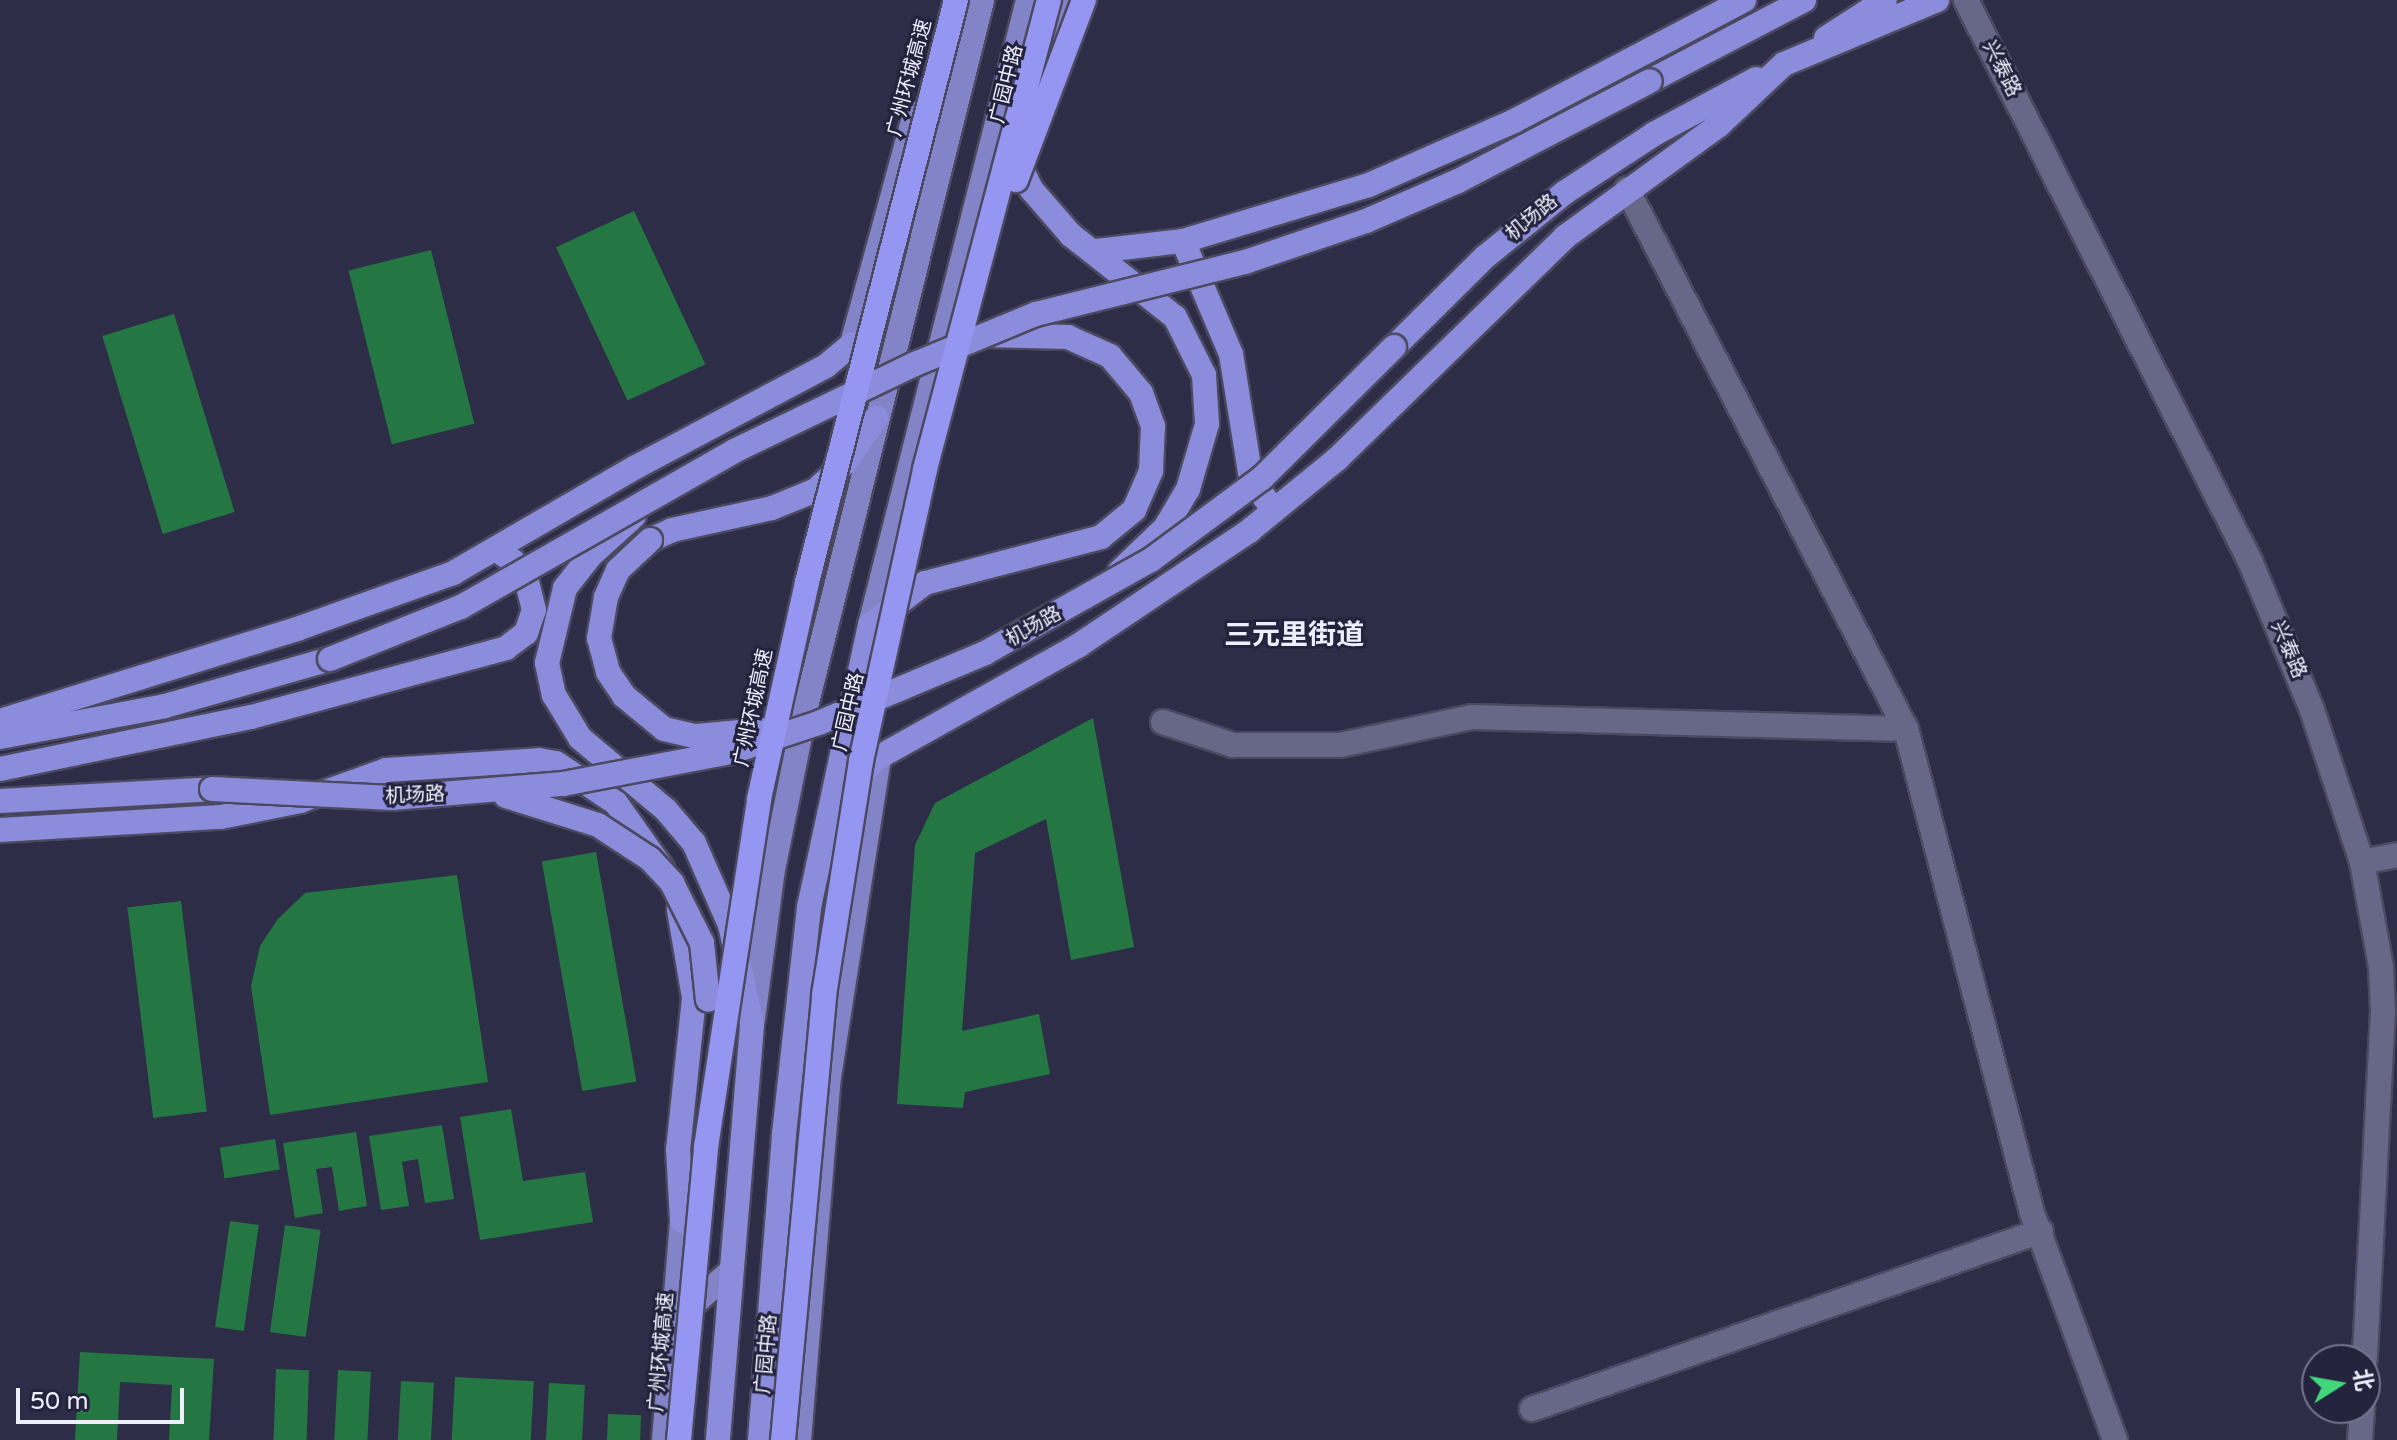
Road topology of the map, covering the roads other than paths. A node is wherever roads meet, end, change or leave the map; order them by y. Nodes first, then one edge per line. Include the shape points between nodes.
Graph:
1 (946, 0) edge
2 (956, 0) edge
3 (982, 0) edge
4 (1028, 0) edge
5 (1049, 0) edge
6 (1066, 0) edge
7 (1084, 0) edge
8 (1744, 0) edge
9 (1804, 0) edge
10 (1885, 0) edge
11 (1937, 0) edge
12 (1966, 0) edge
13 (1784, 64) junction
14 (1011, 68) junction
15 (964, 70) junction
16 (903, 158) junction
17 (1019, 165) junction
18 (1627, 189) junction
19 (921, 235) junction
20 (1183, 241) junction
21 (1096, 251) junction
22 (969, 301) junction
23 (982, 335) junction
24 (852, 344) junction
25 (876, 418) junction
26 (691, 475) junction
27 (1274, 511) junction
28 (498, 551) junction
29 (1100, 588) junction
30 (870, 625) junction
31 (0, 721) edge
32 (821, 722) junction
33 (1163, 722) dead end
34 (1906, 729) junction
35 (0, 737) edge
36 (879, 757) junction
37 (0, 769) edge
38 (492, 792) junction
39 (0, 801) edge
40 (0, 830) edge
41 (820, 838) junction
42 (2397, 855) edge
43 (2362, 862) junction
44 (752, 1025) junction
45 (784, 1134) junction
46 (818, 1200) junction
47 (682, 1221) junction
48 (2041, 1231) junction
49 (730, 1272) junction
50 (673, 1322) junction
51 (770, 1325) junction
52 (2366, 1344) edge
53 (1532, 1409) dead end
54 (800, 1431) edge
55 (664, 1440) edge
56 (679, 1440) edge
57 (718, 1440) edge
58 (760, 1440) edge
59 (783, 1440) edge
60 (2115, 1440) edge

1 - 16 main road
2 - 56 highway, 广州环城高速, bridge via 807,582 759,799 709,1116
3 - 15 main road
4 - 14 main road, 广园中路
5 - 22 highway, bridge
6 - 17 main road
7 - 22 highway, bridge
8 - 20 highway via 1429,160 1307,207
9 - 23 highway, bridge via 1458,181 1366,221 1266,256 1036,314
10 - 13 highway, 机场路
11 - 13 highway
12 - 43 street, 兴泰路 via 2250,561 2312,710
13 - 18 highway via 1719,125
13 - 29 highway, 机场路, bridge via 1654,134 1564,193 1485,257 1230,504
14 - 17 main road
14 - 30 main road, 广园中路
15 - 16 main road
15 - 19 main road
16 - 19 main road
16 - 24 main road
17 - 21 highway via 1051,213
18 - 27 highway via 1565,237 1337,459
18 - 34 street
19 - 24 main road
19 - 25 main road
20 - 21 highway
20 - 27 highway via 1231,354 1251,479
21 - 29 highway, bridge via 1175,317 1204,375 1207,424 1199,459 1165,528
22 - 59 highway, bridge via 887,634 839,893 809,1134
23 - 26 highway, bridge via 800,417
23 - 30 highway via 1068,337 1125,370 1141,393 1153,426 1151,471 1134,510 1101,537 925,583
24 - 28 highway via 826,366 636,467
25 - 32 highway, bridge via 845,463 816,490 772,508 672,530 650,540 618,570 606,597 599,638 608,672 642,714 678,735 723,736
25 - 44 main road via 788,791
26 - 35 highway, bridge via 461,607 330,659 165,706
26 - 44 highway, bridge via 612,534 565,588 547,663 565,718 597,755 666,810 694,843 730,925
27 - 36 highway via 1124,618
28 - 31 highway via 404,593
28 - 37 highway via 527,581 534,610 526,633 506,648 251,717
29 - 32 highway, 机场路, bridge via 985,653
30 - 41 highway, 广园中路
32 - 38 highway, 机场路, bridge via 700,759
33 - 34 street via 1233,745 1340,745 1472,717
34 - 48 street via 1973,997
36 - 41 highway via 850,785
36 - 46 main road via 841,985
38 - 39 highway, 机场路, bridge via 392,798 212,789
38 - 47 highway, bridge via 598,825 650,859 672,883 702,943 708,1000
40 - 47 highway via 221,817 300,801 386,770 539,760 581,777 630,818 664,871 684,929 694,998 678,1149
41 - 45 highway, 广园中路
42 - 43 street
43 - 52 street, 兴泰路 via 2381,967 2383,1011
44 - 49 highway
45 - 46 main road
45 - 51 highway, 广园中路
46 - 54 main road
47 - 50 main road
48 - 53 street
48 - 60 street
49 - 50 main road
49 - 57 highway
50 - 55 main road
51 - 54 main road
51 - 58 highway, 广园中路

